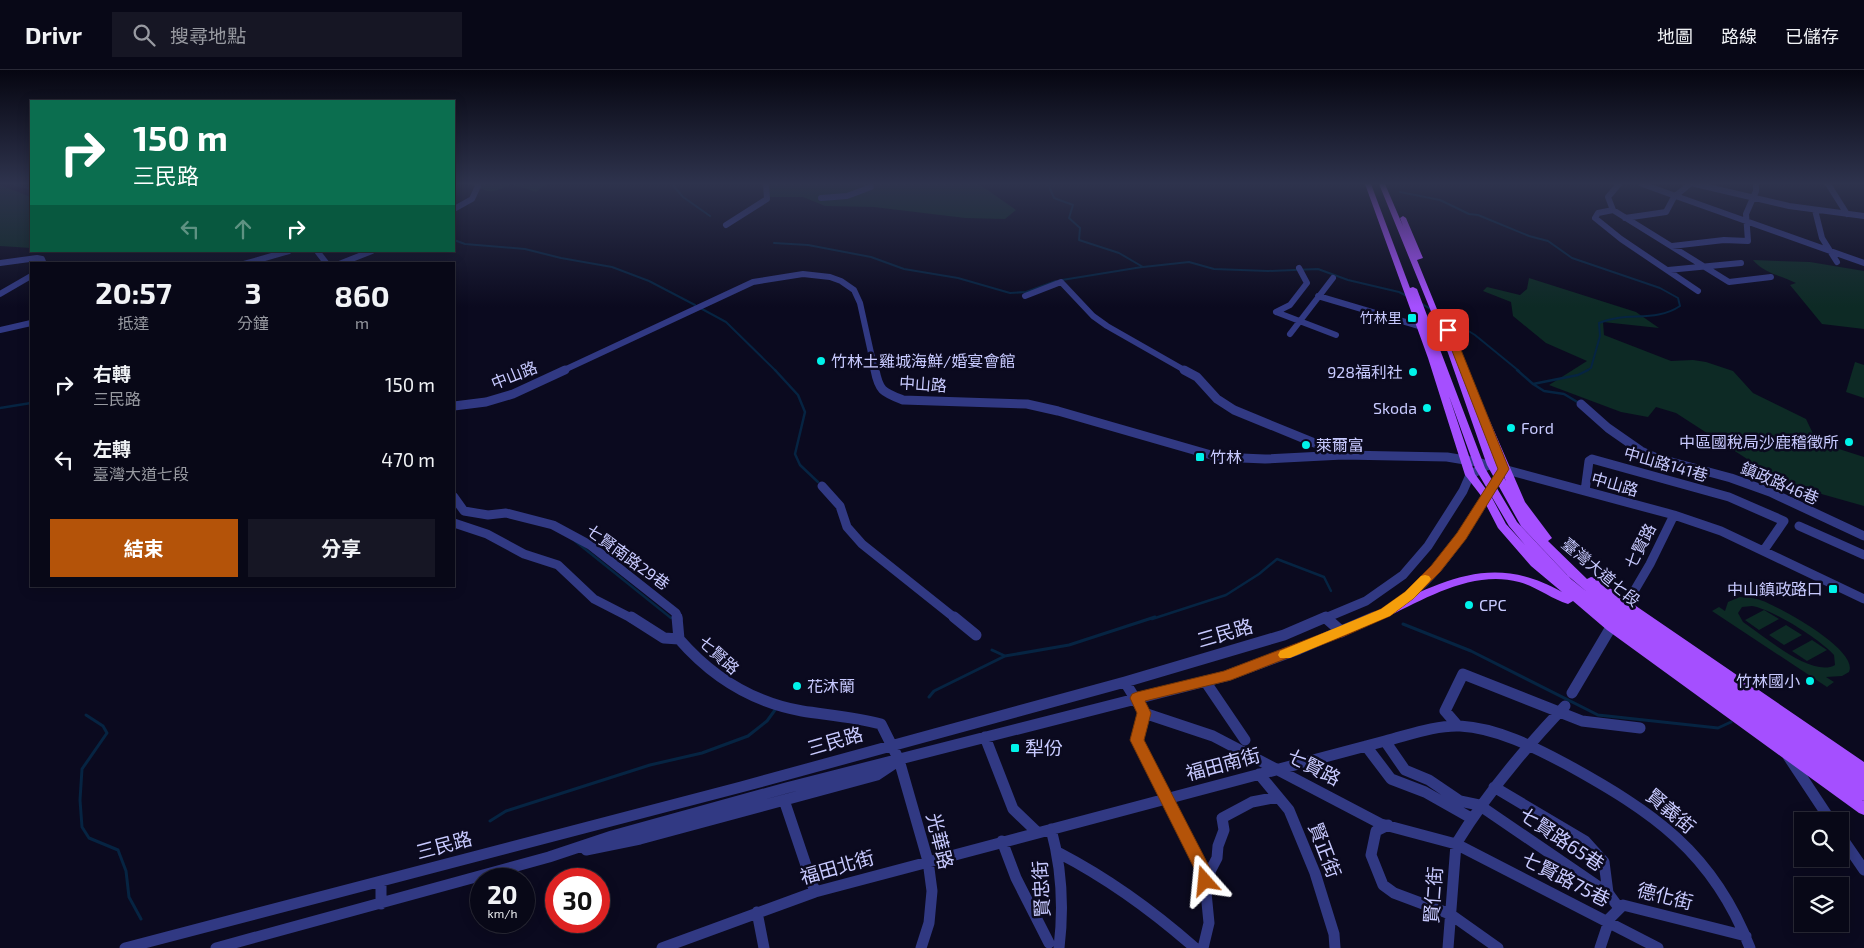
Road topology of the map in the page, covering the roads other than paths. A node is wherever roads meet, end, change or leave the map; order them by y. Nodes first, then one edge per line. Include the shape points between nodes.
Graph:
1 (1383, 225) edge
2 (1388, 225) edge
3 (1399, 225) edge
4 (1404, 225) edge
5 (1603, 225) edge
6 (1637, 225) edge
7 (1747, 225) edge
8 (1754, 225) edge
9 (1817, 225) edge
10 (1672, 246) junction
11 (1828, 251) junction
12 (286, 252) edge
13 (318, 252) edge
14 (369, 252) edge
15 (43, 262) edge
16 (251, 262) edge
17 (325, 262) edge
18 (344, 262) edge
19 (1837, 262) dead end
20 (0, 263) edge
21 (1741, 263) dead end
22 (1864, 263) edge
23 (1705, 266) junction
24 (1300, 270) dead end
25 (1668, 270) junction
26 (30, 277) edge
27 (1771, 277) dead end
28 (1333, 278) dead end
29 (1698, 291) dead end
30 (0, 294) edge
31 (1025, 296) dead end
32 (1318, 296) junction
33 (1419, 306) junction
34 (1300, 320) junction
35 (30, 323) edge
36 (1419, 326) junction
37 (0, 330) edge
38 (1290, 334) dead end
39 (1336, 335) dead end
40 (1432, 358) junction
41 (1581, 404) dead end
42 (455, 406) edge
43 (1342, 455) junction
44 (1464, 459) junction
45 (1492, 465) junction
46 (1475, 468) junction
47 (1495, 482) junction
48 (822, 486) dead end
49 (1586, 491) junction
50 (455, 498) edge
51 (1674, 515) junction
52 (455, 523) edge
53 (1799, 526) dead end
54 (1864, 536) edge
55 (1764, 550) junction
56 (1864, 555) edge
57 (1863, 596) edge
58 (1385, 612) junction
59 (1618, 616) junction
60 (1326, 618) junction
61 (1342, 632) junction
62 (976, 635) dead end
63 (679, 638) junction
64 (1205, 681) junction
65 (1125, 682) junction
66 (1572, 693) dead end
67 (1137, 698) junction
68 (1562, 709) junction
69 (1144, 713) junction
70 (1458, 726) junction
71 (1640, 728) dead end
72 (985, 737) junction
73 (1245, 740) dead end
74 (1385, 741) junction
75 (1528, 743) junction
76 (890, 745) junction
77 (1366, 746) junction
78 (1787, 754) junction
79 (899, 760) junction
80 (1277, 770) junction
81 (1864, 770) edge
82 (1259, 774) junction
83 (1864, 782) edge
84 (1494, 787) junction
85 (1864, 795) edge
86 (1278, 797) junction
87 (1166, 798) junction
88 (784, 800) junction
89 (1479, 805) junction
90 (1864, 809) edge
91 (1825, 812) edge
92 (1471, 818) junction
93 (1388, 826) junction
94 (1051, 829) junction
95 (1037, 832) junction
96 (1002, 842) junction
97 (1456, 844) junction
98 (1849, 848) edge
99 (1059, 854) junction
100 (549, 857) junction
101 (928, 861) junction
102 (1864, 870) edge
103 (381, 881) junction
104 (1205, 881) junction
105 (815, 892) junction
106 (1608, 893) junction
107 (381, 904) junction
108 (1619, 908) junction
109 (757, 912) junction
110 (1450, 914) junction
111 (1608, 922) junction
112 (1748, 942) edge
113 (1054, 946) edge
114 (125, 948) edge
115 (216, 948) edge
116 (662, 948) edge
117 (764, 948) edge
118 (921, 948) edge
119 (1195, 948) edge
120 (1203, 948) edge
121 (1335, 948) edge
122 (1448, 948) edge
123 (1498, 948) edge
124 (1600, 948) edge
125 (1658, 948) edge

1 - 36 main road, 臺灣大道七段
2 - 33 main road, 臺灣大道七段
3 - 45 main road, 臺灣大道七段 via 1452,353
4 - 47 main road, 臺灣大道七段
5 - 25 street
6 - 10 street
7 - 10 street via 1748,241 1724,240
8 - 11 street
9 - 11 street
10 - 23 street
11 - 19 street
11 - 22 street
12 - 16 street
13 - 17 street
14 - 18 street
15 - 20 street via 32,258
21 - 23 street
23 - 25 street
23 - 27 street via 1729,282
24 - 34 street via 1307,283 1288,306 1276,312
25 - 29 street
26 - 30 street
28 - 32 street
31 - 43 street, 中山路 via 1061,282 1093,316 1197,377 1234,410
32 - 34 street
32 - 36 street
33 - 40 main road, 臺灣大道七段 via 1417,311
33 - 46 main road, 臺灣大道七段
34 - 38 street
34 - 39 street
35 - 37 street
36 - 40 main road, 臺灣大道七段
40 - 44 main road, 臺灣大道七段
41 - 54 street, 鎮政路46巷 via 1641,451 1754,486
42 - 43 street, 中山路 via 513,394 753,282 800,274 842,282 851,287 860,303 878,385 891,396 916,402 1027,404 1218,457 1264,459
43 - 44 street, 中山路
44 - 46 main road, 臺灣大道七段
44 - 46 street, 中山路
45 - 46 street
45 - 47 main road, 臺灣大道七段
46 - 47 main road, 臺灣大道七段
46 - 60 street, 三民路 via 1428,546 1403,575 1366,601
47 - 49 street, 中山路
47 - 58 street, 三民路 via 1462,536 1436,569 1410,595
47 - 59 main road, 臺灣大道七段 via 1520,503 1562,556 1589,580
47 - 59 main road, 臺灣大道七段 via 1513,524 1529,543 1563,578
48 - 62 street via 840,506 847,527 862,544
49 - 51 street, 中山路
49 - 55 street, 中山路141巷 via 1589,461 1592,459 1729,497 1784,521
50 - 63 street, 七賢南路29巷 via 464,511 488,515 506,513 553,525 590,545 676,613
51 - 55 street, 中山路
51 - 59 street, 七賢路 via 1650,564
52 - 63 street, 七賢路 via 487,534 524,554 558,565 594,599 664,638
53 - 56 street
55 - 57 street, 中山路
58 - 59 main road via 1452,582 1474,576 1506,575 1532,580
58 - 61 street, 三民路
59 - 66 street, 七賢路
59 - 78 main road, 臺灣大道七段
59 - 81 main road, 臺灣大道七段
59 - 83 main road, 臺灣大道七段
59 - 85 main road, 臺灣大道七段
60 - 61 street
60 - 65 street, 三民路 via 1284,635
61 - 64 street, 三民路
63 - 76 street, 七賢路 via 690,652 735,690 800,711 866,719 881,724
64 - 67 street, 三民路
64 - 73 street
65 - 67 street
65 - 76 street, 三民路
67 - 69 street
67 - 72 street, 三民路
68 - 70 street via 1463,674 1445,711
68 - 71 street via 1582,721
68 - 75 street
69 - 80 street, 七賢路 via 1213,736
69 - 87 street via 1137,740
70 - 74 street, 福田南街
70 - 75 street, 福田南街
72 - 79 street, 三民路
72 - 95 street via 1013,809
74 - 77 street, 福田南街
74 - 89 street via 1405,770 1429,780 1460,801
75 - 84 street
75 - 112 street, 賢義街 via 1614,791 1668,829 1713,879
76 - 79 street, 光華路
76 - 103 street, 三民路
77 - 80 street, 福田南街
77 - 92 street via 1391,779 1425,792
78 - 90 main road, 臺灣大道七段
78 - 91 street
79 - 88 street, 三民路 via 877,775
79 - 100 street, 三民路 via 640,828
79 - 101 street, 光華路
80 - 82 street, 福田南街
80 - 93 street, 七賢路
82 - 86 street, 賢正街
82 - 87 street, 福田南街
84 - 89 street
84 - 106 street via 1584,842 1604,862
86 - 104 street via 1252,802 1222,818 1224,830 1217,858
86 - 121 street, 賢正街 via 1289,810 1315,873 1334,934
87 - 94 street, 福田南街
87 - 104 street via 1204,872
88 - 100 street, 三民路 via 640,839
88 - 105 street
89 - 92 street
89 - 106 street, 七賢路65巷
92 - 97 street
93 - 97 street, 七賢路
93 - 110 street via 1376,831 1371,855 1383,885 1394,893
94 - 95 street, 福田南街
94 - 99 street, 賢忠街
95 - 96 street, 福田南街
96 - 101 street, 福田南街
96 - 113 street via 1016,878
97 - 110 street, 賢仁街
97 - 111 street, 七賢路75巷
98 - 102 street
99 - 113 street, 賢忠街 via 1064,898
99 - 119 street via 1092,870 1167,923
100 - 107 street, 三民路
101 - 105 street, 福田北街
101 - 118 street, 光華路 via 931,899 929,923
103 - 107 street
103 - 114 street, 三民路
104 - 120 street via 1209,923
105 - 109 street, 福田北街
106 - 108 street, 七賢路65巷
107 - 115 street, 三民路
108 - 111 street, 德化街 via 1614,910
108 - 112 street, 德化街 via 1623,905
109 - 116 street, 福田北街
109 - 117 street
110 - 122 street, 賢仁街
110 - 123 street
111 - 124 street, 德化街
111 - 125 street, 七賢路75巷

